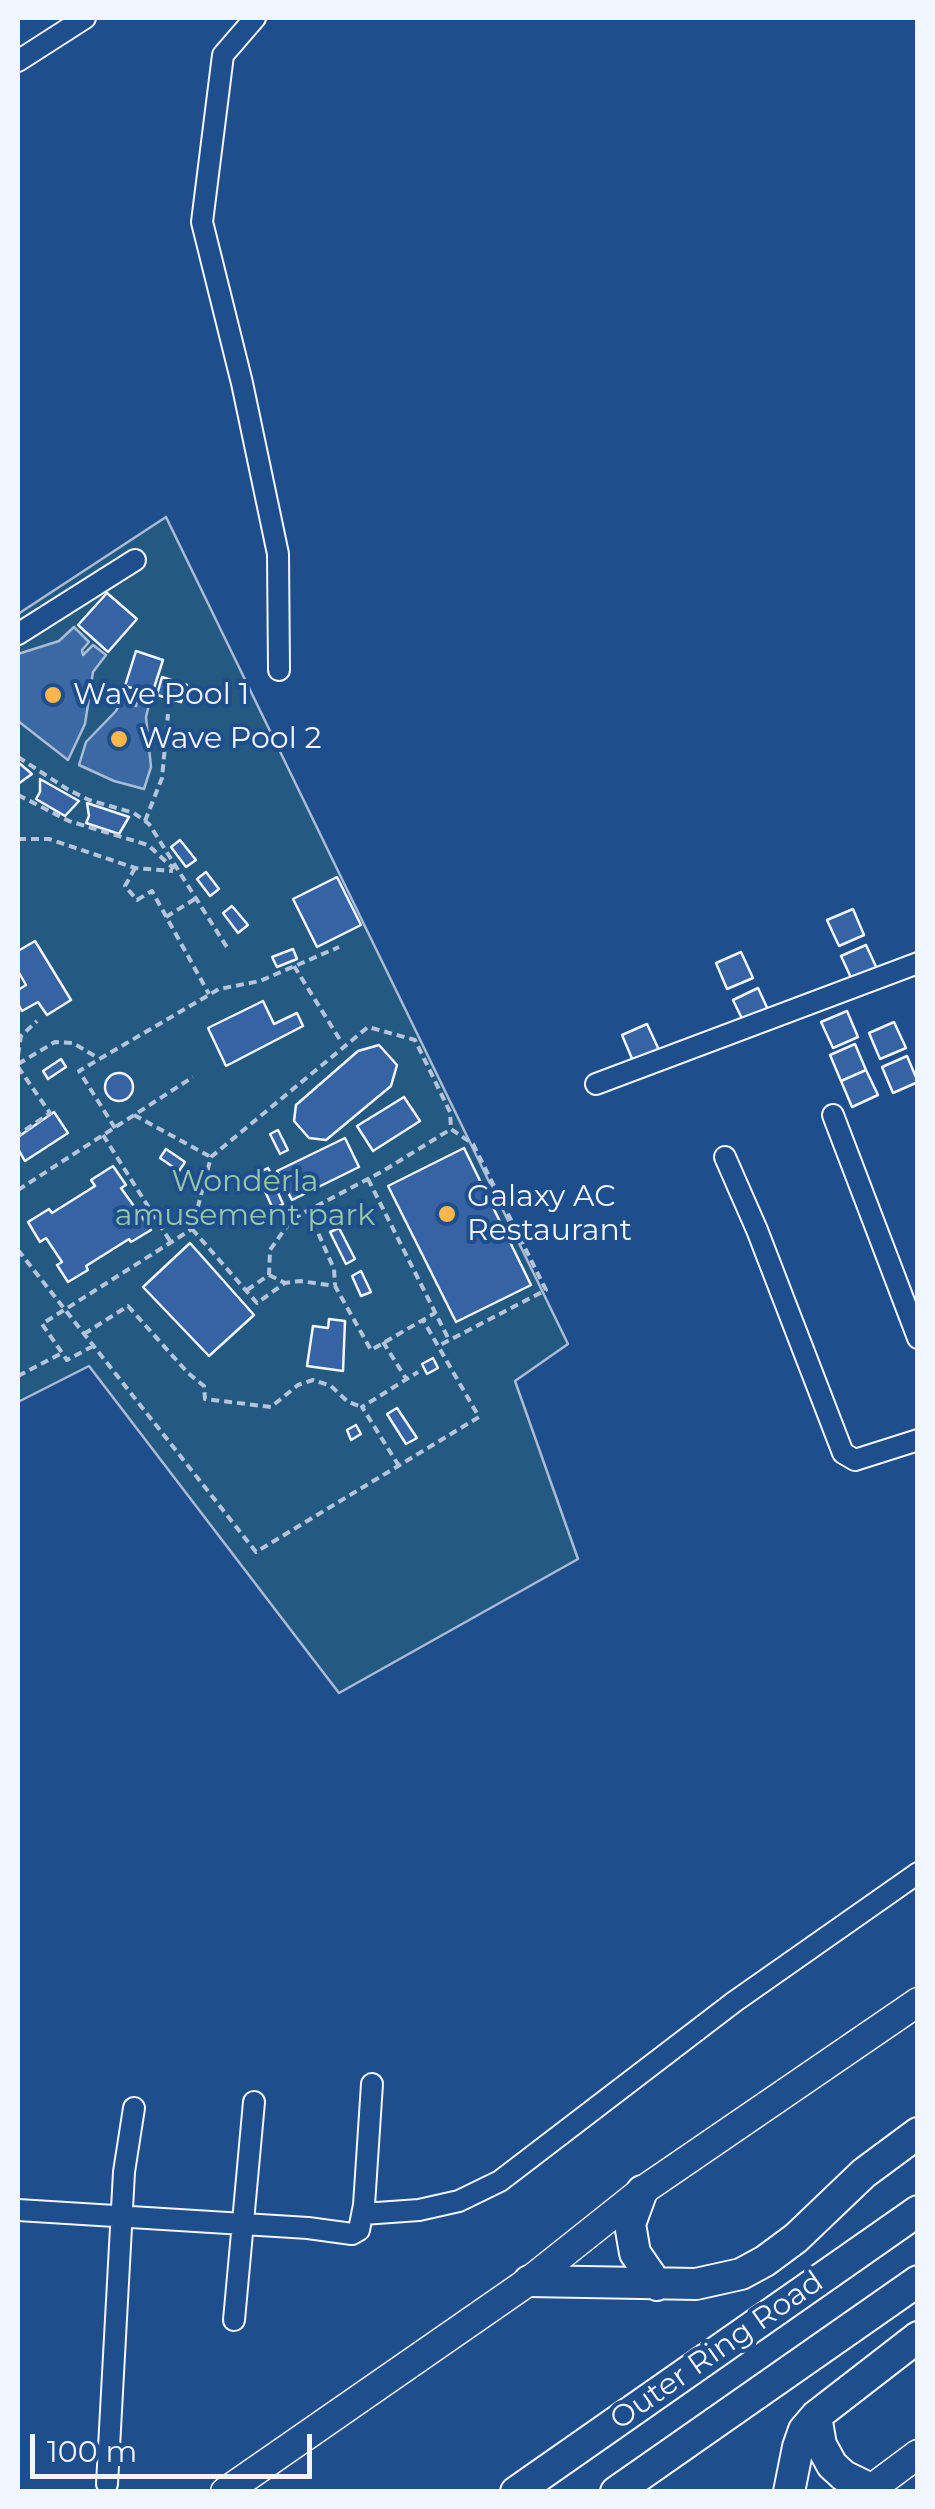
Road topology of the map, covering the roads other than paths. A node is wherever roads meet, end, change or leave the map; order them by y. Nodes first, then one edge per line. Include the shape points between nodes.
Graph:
1 (86, 18) edge
2 (255, 18) edge
3 (18, 61) edge
4 (135, 560) dead end
5 (18, 634) edge
6 (279, 670) dead end
7 (918, 963) edge
8 (596, 1084) dead end
9 (832, 1115) dead end
10 (725, 1156) dead end
11 (918, 1338) edge
12 (918, 1440) edge
13 (918, 1874) edge
14 (918, 2002) edge
15 (372, 2084) dead end
16 (254, 2102) dead end
17 (134, 2108) dead end
18 (918, 2133) edge
19 (642, 2191) junction
20 (18, 2210) edge
21 (918, 2211) edge
22 (363, 2214) junction
23 (121, 2216) junction
24 (242, 2225) junction
25 (529, 2281) junction
26 (918, 2281) edge
27 (657, 2285) junction
28 (234, 2320) dead end
29 (918, 2337) edge
30 (816, 2416) junction
31 (918, 2454) edge
32 (106, 2484) dead end
33 (869, 2490) edge
34 (225, 2492) edge
35 (516, 2492) edge
36 (616, 2492) edge
37 (789, 2492) edge

1 - 3 street
2 - 6 street via 223,55 202,222 278,554
4 - 5 street
7 - 8 street
9 - 11 street
10 - 12 street via 843,1453 855,1460
13 - 22 street via 734,2002 500,2181 459,2201
14 - 19 main road
15 - 22 street
16 - 24 street
17 - 23 street
18 - 27 highway via 765,2262 696,2284
19 - 25 main road
19 - 27 highway via 630,2224 634,2253
20 - 23 street
21 - 35 highway, Outer Ring Road
22 - 24 street via 360,2230 352,2234
23 - 24 street
23 - 32 street
24 - 28 street
25 - 27 highway
25 - 34 main road
26 - 36 highway, Outer Ring Road
29 - 30 highway
30 - 33 highway via 832,2466
30 - 37 highway via 798,2446
31 - 33 main road

